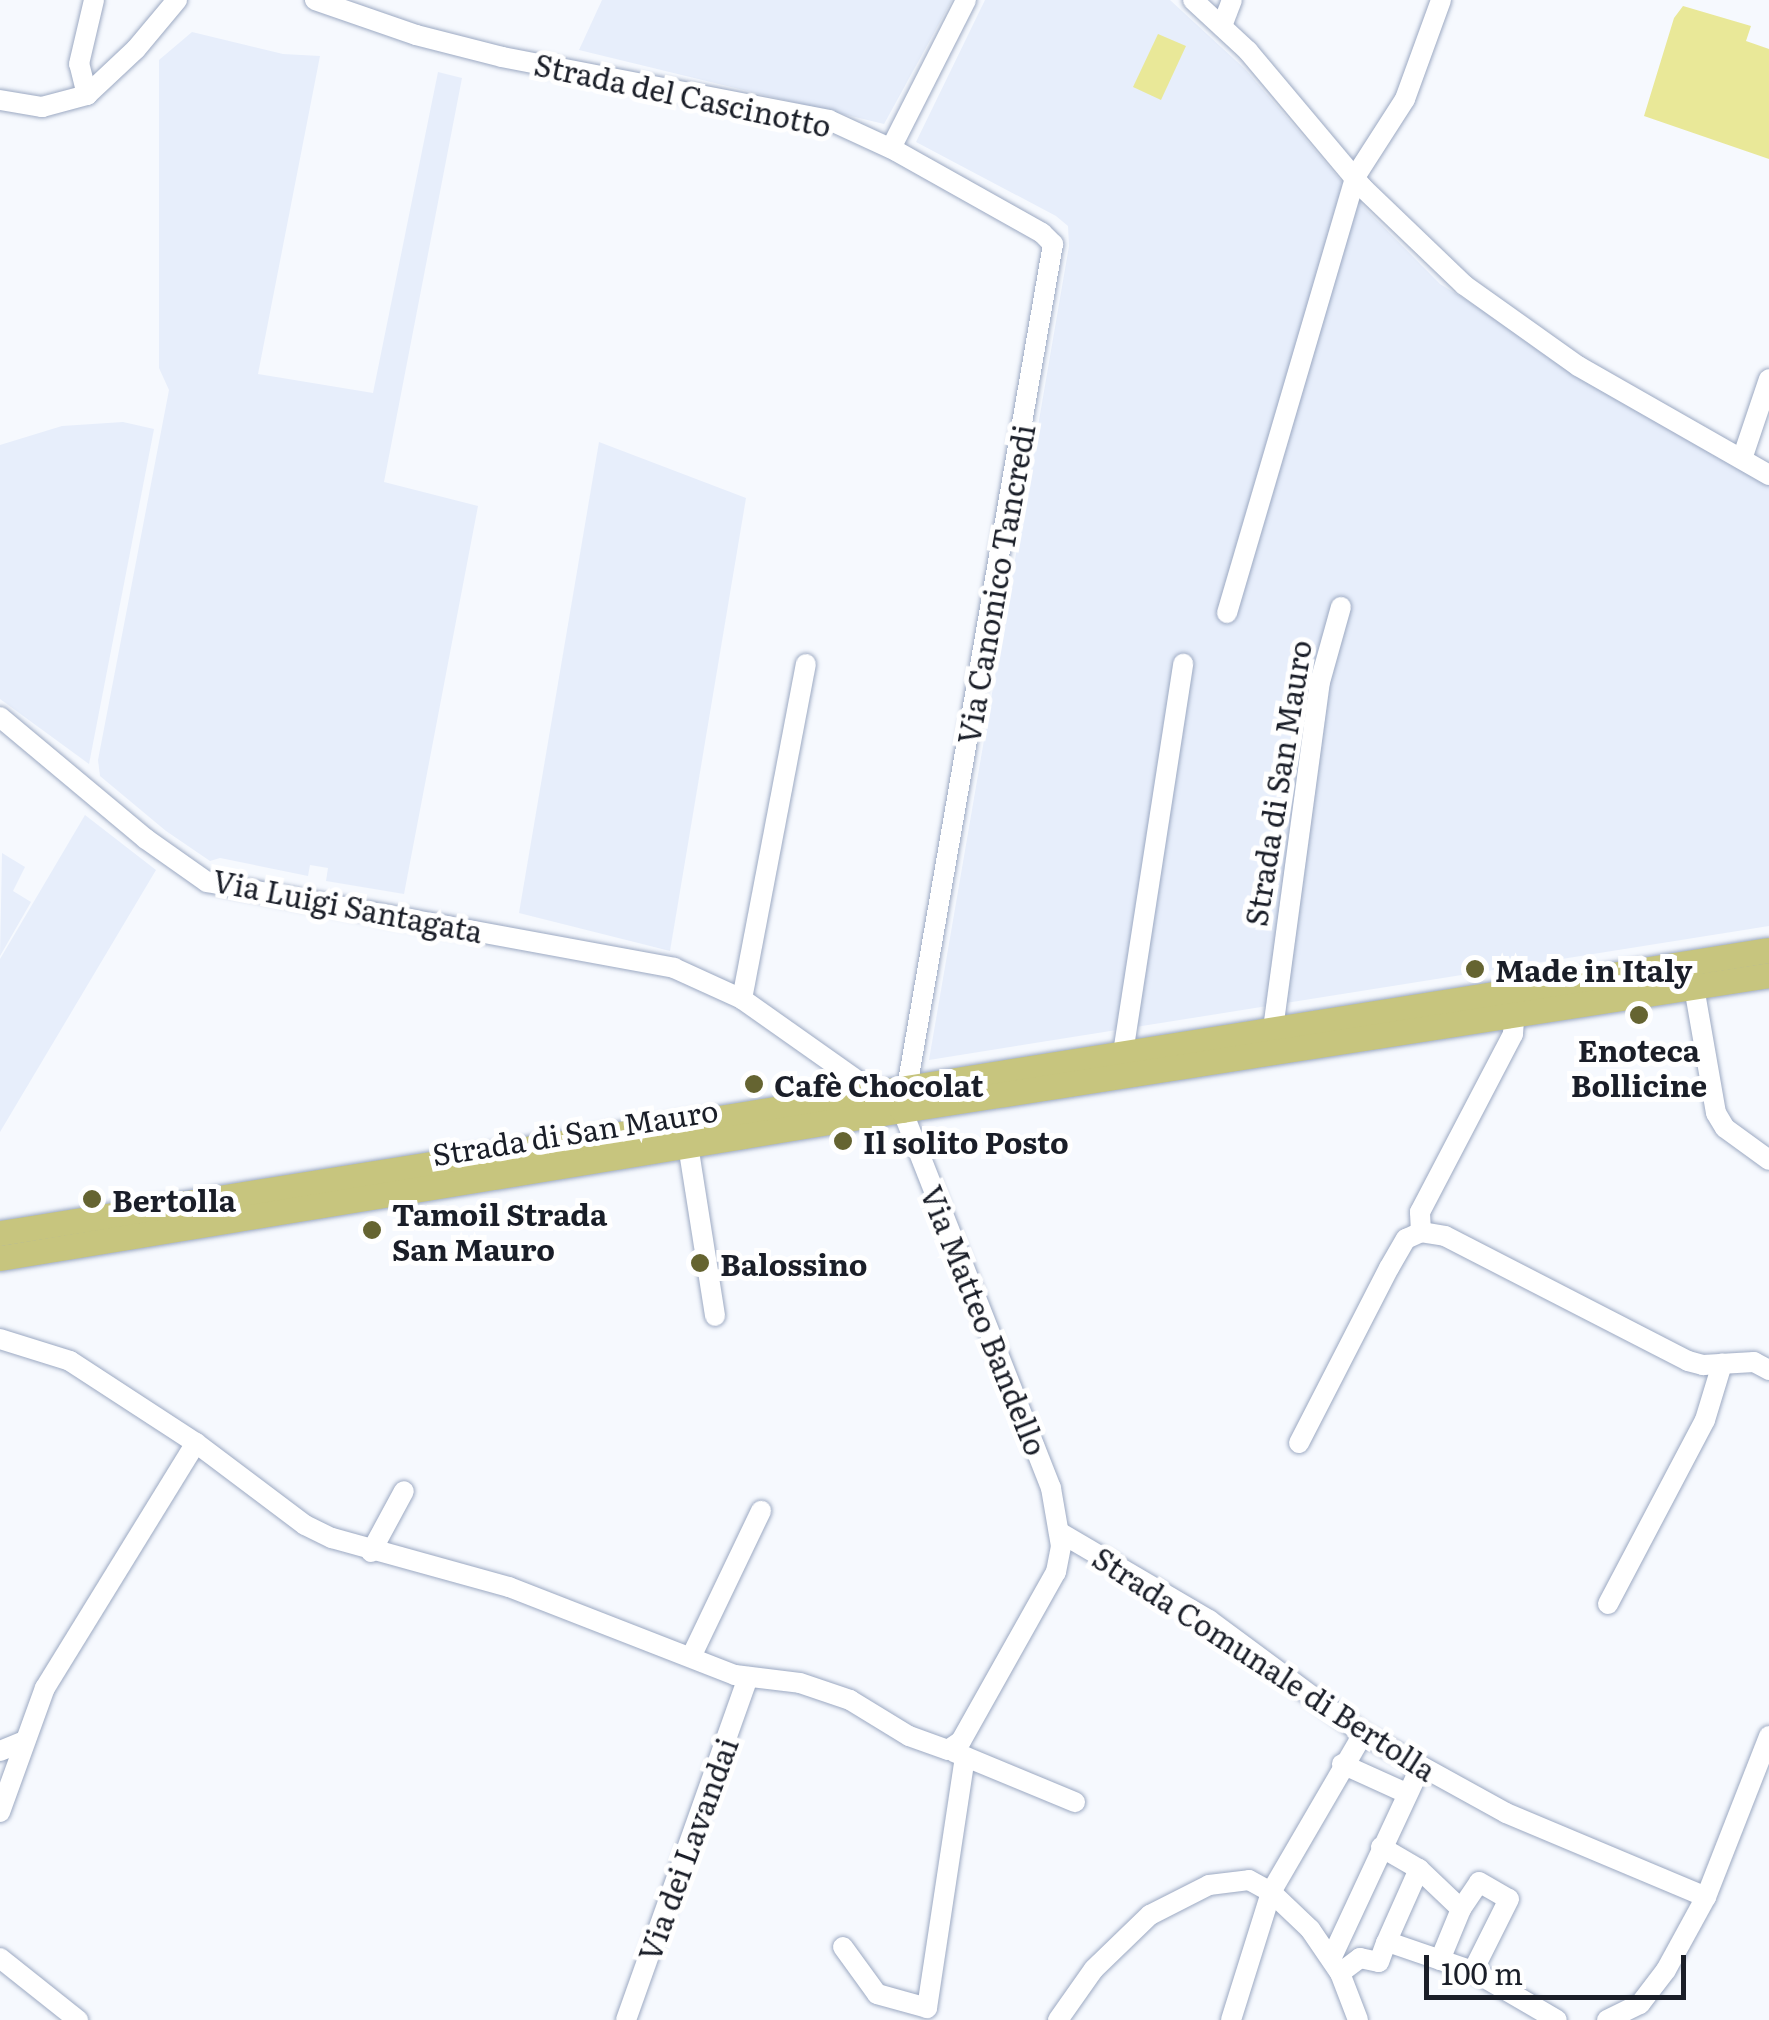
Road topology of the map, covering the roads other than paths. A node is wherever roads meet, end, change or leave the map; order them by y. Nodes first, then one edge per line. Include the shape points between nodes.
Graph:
1 (94, 0) edge
2 (177, 0) edge
3 (315, 0) edge
4 (966, 0) edge
5 (1193, 0) edge
6 (1232, 0) edge
7 (1442, 0) edge
8 (1222, 26) junction
9 (87, 95) junction
10 (0, 100) edge
11 (891, 148) junction
12 (1355, 176) junction
13 (1769, 379) edge
14 (1742, 460) junction
15 (1769, 475) edge
16 (1341, 608) dead end
17 (1227, 613) dead end
18 (806, 664) dead end
19 (1183, 664) dead end
20 (0, 717) edge
21 (1769, 950) edge
22 (1769, 975) edge
23 (1694, 987) junction
24 (742, 999) junction
25 (1515, 1003) junction
26 (1273, 1029) junction
27 (1124, 1053) junction
28 (877, 1095) junction
29 (904, 1100) junction
30 (688, 1146) junction
31 (1769, 1160) edge
32 (1421, 1232) junction
33 (0, 1233) edge
34 (0, 1258) edge
35 (715, 1316) dead end
36 (0, 1338) edge
37 (1722, 1364) junction
38 (1769, 1370) edge
39 (196, 1443) junction
40 (1298, 1443) dead end
41 (404, 1491) dead end
42 (761, 1511) dead end
43 (1060, 1532) junction
44 (371, 1552) junction
45 (1608, 1604) dead end
46 (692, 1656) junction
47 (748, 1677) junction
48 (1363, 1734) junction
49 (1769, 1736) edge
50 (25, 1741) junction
51 (0, 1751) edge
52 (956, 1753) junction
53 (1342, 1764) junction
54 (1421, 1766) junction
55 (1406, 1793) junction
56 (1074, 1802) dead end
57 (0, 1812) edge
58 (1381, 1847) junction
59 (1419, 1869) junction
60 (1271, 1892) junction
61 (1706, 1896) junction
62 (1461, 1909) junction
63 (1386, 1943) junction
64 (843, 1947) dead end
65 (0, 1958) edge
66 (1440, 1960) junction
67 (1336, 1966) junction
68 (1472, 1971) junction
69 (78, 2020) edge
70 (626, 2020) edge
71 (1058, 2020) edge
72 (1231, 2020) edge
73 (1358, 2020) edge
74 (1556, 2020) edge
75 (1607, 2020) edge

1 - 9 street via 78,64
2 - 9 street
3 - 11 street, Strada del Cascinotto via 502,57 829,120
4 - 11 street
5 - 8 street
6 - 8 street
7 - 12 street via 1405,100
8 - 12 street
9 - 10 street via 42,107
11 - 29 street, Via Canonico Tancredi via 1053,244
12 - 14 street via 1464,286 1578,366
12 - 17 street
13 - 14 street
14 - 15 street
16 - 26 street, Strada di San Mauro via 1320,682
18 - 24 street
19 - 27 street
20 - 24 street, Via Luigi Santagata via 207,882 647,961
21 - 25 main road, Strada di San Mauro
22 - 23 main road, Strada di San Mauro
23 - 25 main road, Strada di San Mauro
23 - 31 street via 1716,1112 1725,1128
24 - 28 street, Via Luigi Santagata
25 - 26 main road, Strada di San Mauro
25 - 29 main road, Strada di San Mauro
25 - 32 street via 1513,1034 1420,1212
26 - 27 main road, Strada di San Mauro
27 - 29 main road, Strada di San Mauro
28 - 29 main road, Strada di San Mauro
28 - 33 main road, Strada di San Mauro
29 - 30 main road, Strada di San Mauro
29 - 43 street, Via Matteo Bandello via 1051,1488
30 - 34 main road, Strada di San Mauro
30 - 35 street
32 - 37 street via 1445,1236 1688,1361
32 - 40 street via 1406,1239 1389,1268
36 - 39 street via 70,1361
37 - 38 street via 1754,1362
37 - 45 street via 1705,1420
39 - 44 street via 305,1525
39 - 50 street via 45,1688
41 - 44 street
42 - 46 street
43 - 48 street, Strada Comunale di Bertolla via 1210,1620
43 - 52 street, Strada Comunale di Bertolla via 1056,1572
44 - 46 street via 509,1587
46 - 47 street
47 - 52 street via 800,1683 850,1700 910,1736
47 - 70 street, Via dei Lavandai
48 - 53 street
48 - 54 street, Strada Comunale di Bertolla
49 - 61 street
50 - 51 street
50 - 57 street
52 - 56 street
52 - 64 street, Strada Comunale di Bertolla via 927,2008 877,1994
53 - 55 street
53 - 60 street
54 - 55 street
54 - 61 street, Strada Comunale di Bertolla via 1506,1814
55 - 58 street
58 - 59 street
58 - 67 street
59 - 62 street
59 - 63 street
60 - 67 street
60 - 71 street via 1248,1880 1208,1885 1150,1915 1094,1969
60 - 72 street
61 - 75 street via 1640,2004
62 - 66 street
62 - 68 street via 1479,1882 1508,1899
63 - 66 street
63 - 67 street via 1379,1962 1360,1958
65 - 69 street
66 - 68 street
67 - 73 street
68 - 74 street

